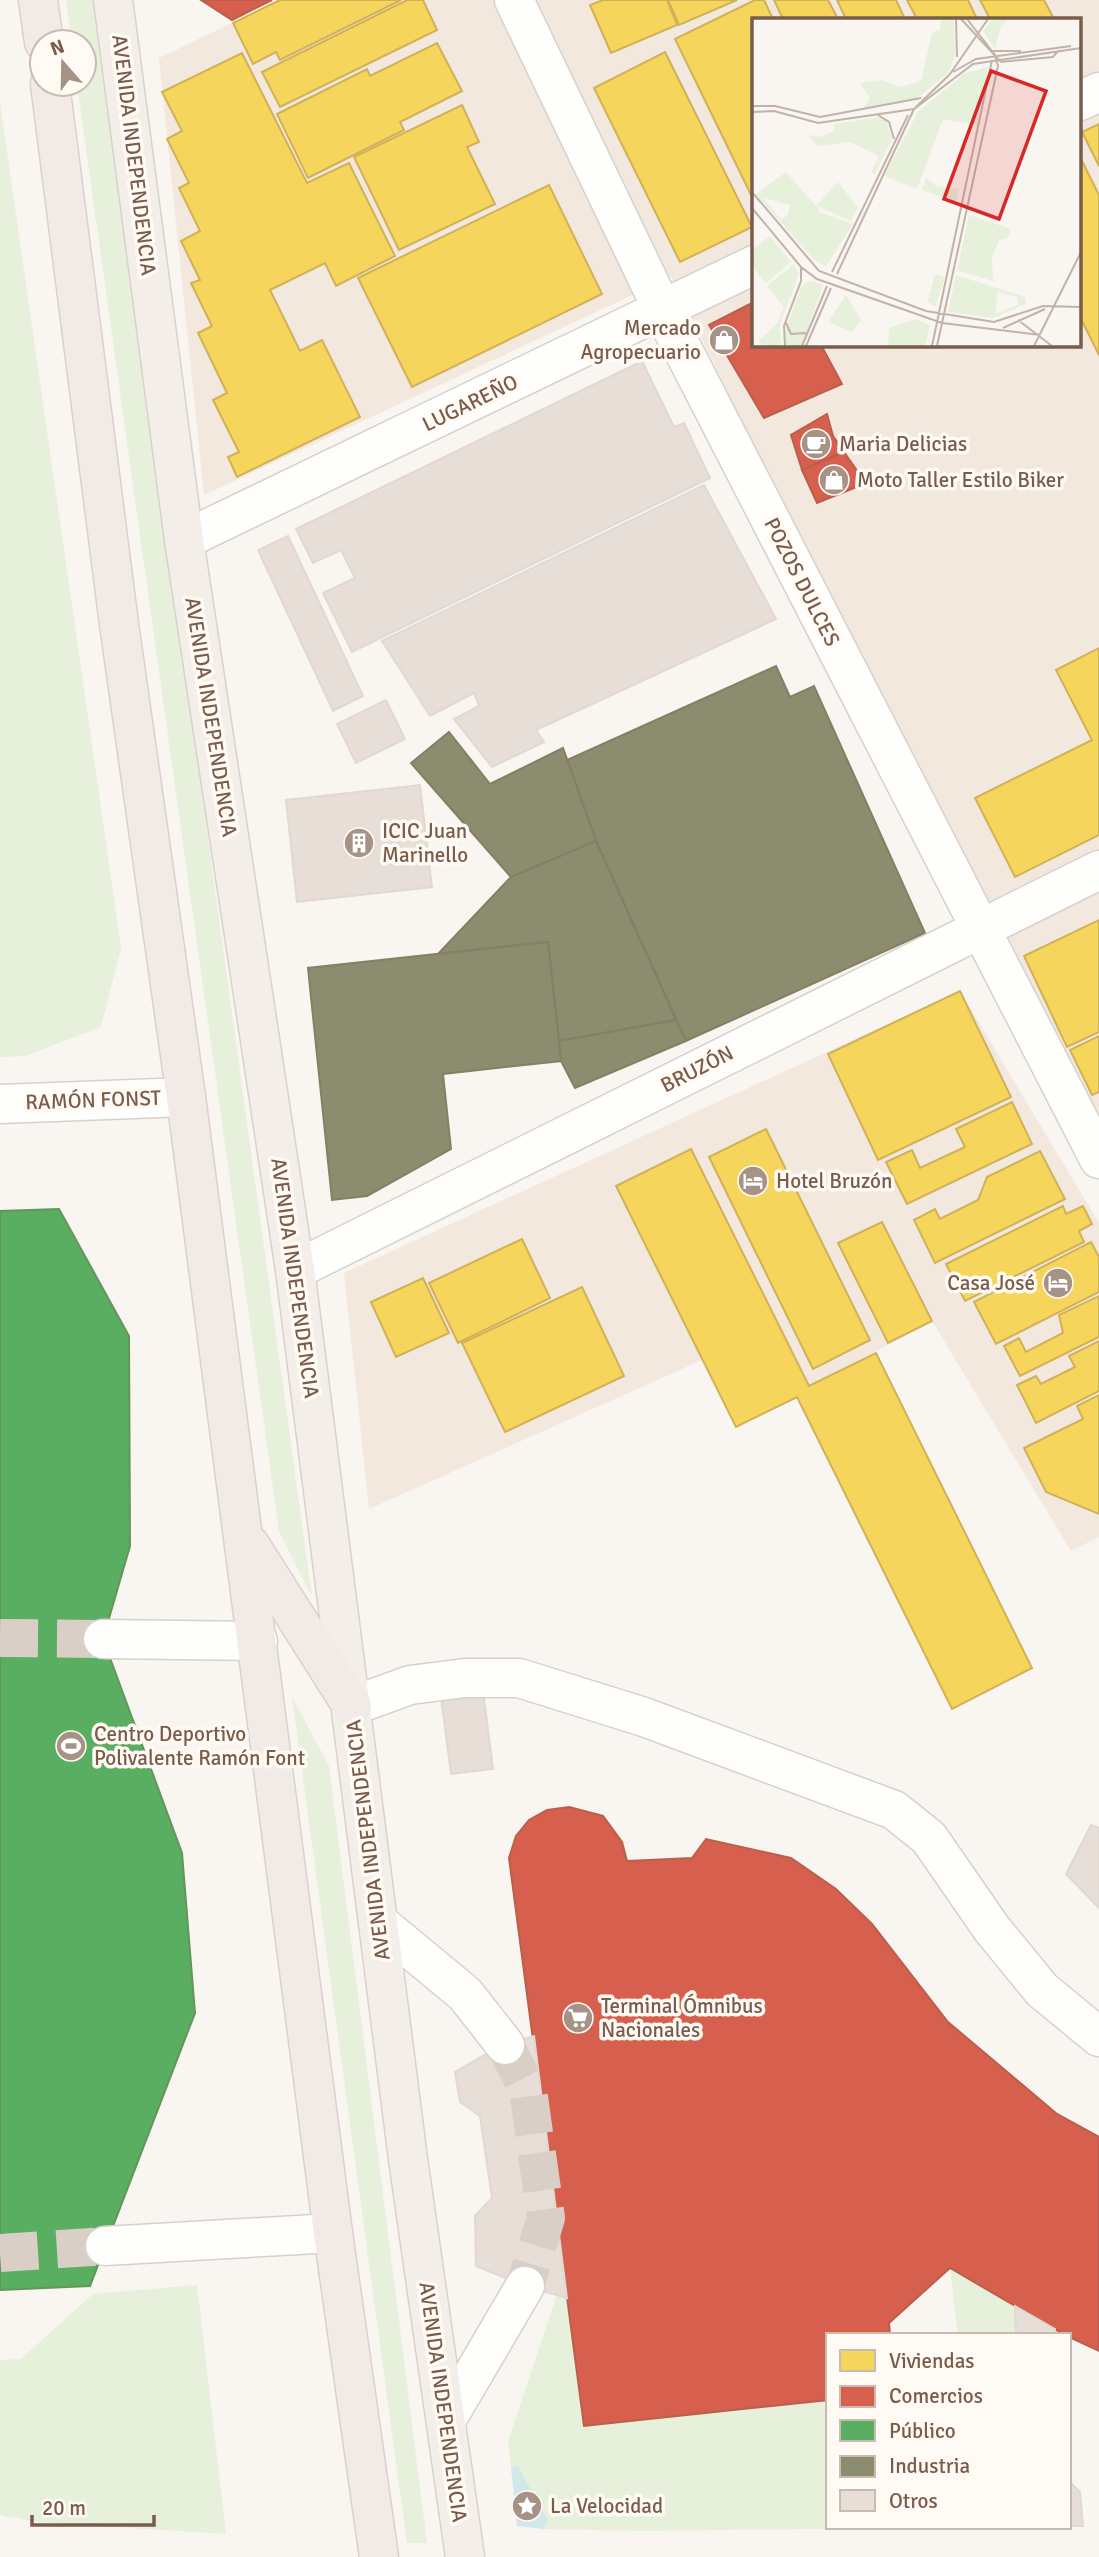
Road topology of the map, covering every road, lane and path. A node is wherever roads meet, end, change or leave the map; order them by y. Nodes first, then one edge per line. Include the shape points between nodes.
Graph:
1 (38, 0) edge
2 (113, 0) edge
3 (514, 0) edge
4 (42, 28) edge
5 (1099, 92) edge
6 (52, 98) edge
7 (1082, 100) edge
8 (752, 266) edge
9 (663, 311) junction
10 (184, 540) junction
11 (1099, 870) edge
12 (979, 928) junction
13 (186, 1097) junction
14 (0, 1104) edge
15 (1099, 1159) edge
16 (295, 1270) junction
17 (244, 1536) junction
18 (103, 1639) tunnel mouth
19 (258, 1640) junction
20 (352, 1706) junction
21 (378, 1922) junction
22 (1099, 2037) edge
23 (505, 2045) tunnel mouth
24 (333, 2233) junction
25 (105, 2246) tunnel mouth
26 (525, 2286) tunnel mouth
27 (447, 2418) junction
28 (379, 2557) edge
29 (465, 2557) edge

1 - 4 highway
2 - 10 main road, AVENIDA INDEPENDENCIA
3 - 9 street, POZOS DULCES
5 - 7 street
6 - 13 highway via 124,664
8 - 9 street, LUGAREÑO
9 - 10 street, LUGAREÑO
9 - 12 street, POZOS DULCES
10 - 16 main road, AVENIDA INDEPENDENCIA
11 - 12 street, BRUZÓN
12 - 15 street, POZOS DULCES
12 - 16 street, BRUZÓN
13 - 14 street, RAMÓN FONST
13 - 17 highway
16 - 20 main road, AVENIDA INDEPENDENCIA
17 - 19 highway
17 - 20 highway
18 - 19 street
19 - 24 highway
20 - 21 main road, AVENIDA INDEPENDENCIA
20 - 22 street via 410,1685 519,1678 643,1717 894,1810 929,1838 992,1929 1042,1990
21 - 23 street via 466,1994
21 - 27 main road, AVENIDA INDEPENDENCIA
24 - 25 street
24 - 28 highway
26 - 27 street
27 - 29 main road, AVENIDA INDEPENDENCIA

